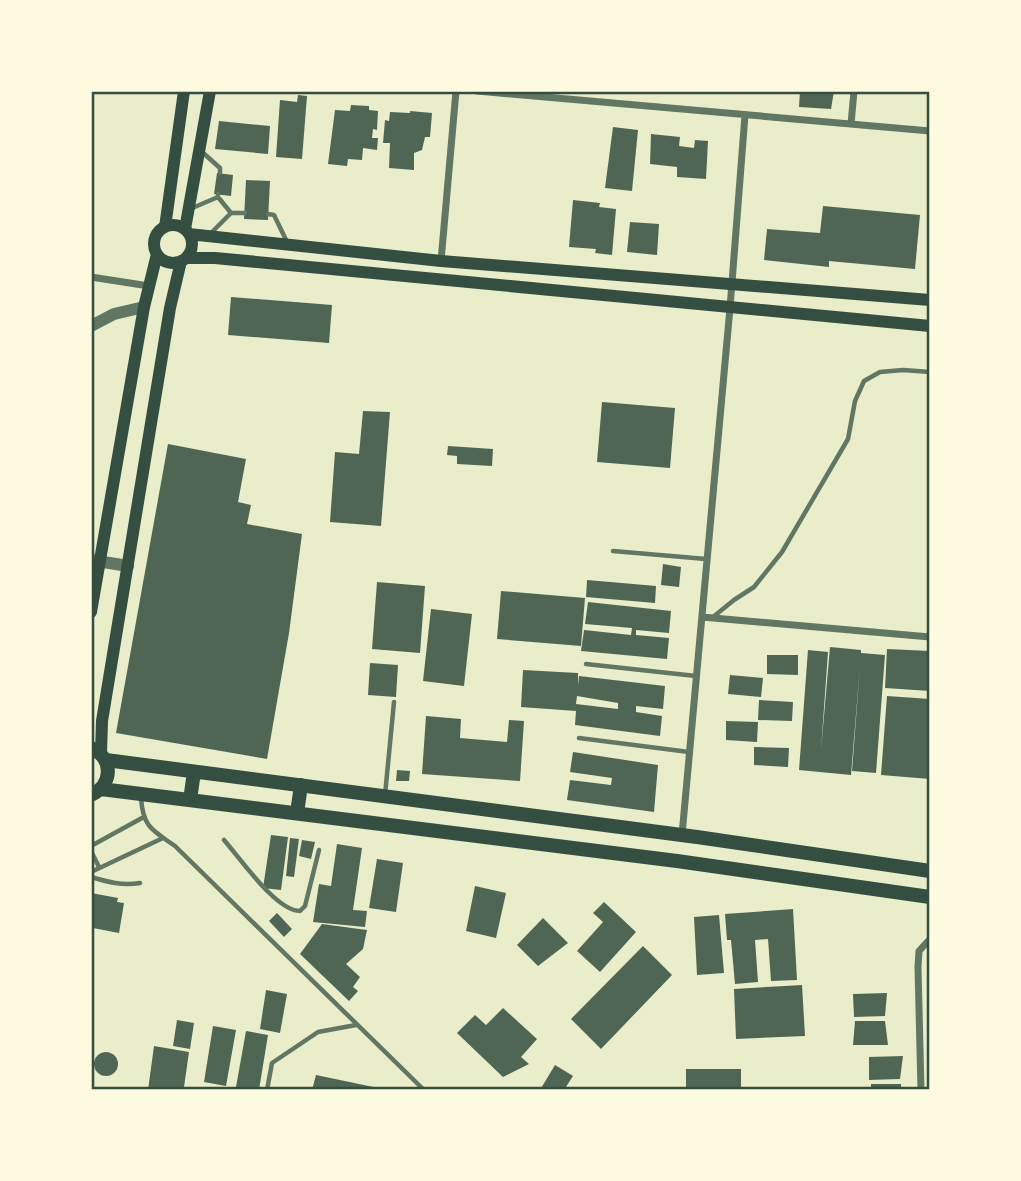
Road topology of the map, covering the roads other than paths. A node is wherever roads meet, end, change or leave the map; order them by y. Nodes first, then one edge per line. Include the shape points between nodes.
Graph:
1 (184, 91) edge
2 (210, 91) edge
3 (456, 91) edge
4 (477, 91) edge
5 (854, 91) edge
6 (744, 115) junction
7 (851, 124) junction
8 (930, 131) edge
9 (200, 150) junction
10 (220, 173) dead end
11 (189, 209) junction
12 (231, 213) junction
13 (245, 213) dead end
14 (268, 214) dead end
15 (165, 227) junction
16 (187, 232) junction
17 (208, 236) junction
18 (288, 244) junction
19 (157, 254) junction
20 (183, 259) junction
21 (441, 261) junction
22 (91, 277) edge
23 (732, 285) junction
24 (149, 286) junction
25 (930, 300) edge
26 (144, 307) junction
27 (730, 308) junction
28 (91, 326) edge
29 (930, 326) edge
30 (930, 372) edge
31 (613, 551) dead end
32 (707, 559) junction
33 (96, 561) edge
34 (128, 566) junction
35 (91, 612) edge
36 (702, 617) junction
37 (711, 618) junction
38 (930, 637) edge
39 (586, 664) dead end
40 (696, 676) junction
41 (394, 702) dead end
42 (579, 738) dead end
43 (689, 752) junction
44 (99, 754) edge
45 (194, 772) junction
46 (301, 785) junction
47 (95, 794) edge
48 (140, 794) junction
49 (385, 797) junction
50 (190, 800) junction
51 (298, 813) junction
52 (142, 818) junction
53 (682, 835) junction
54 (163, 838) junction
55 (223, 840) dead end
56 (91, 848) edge
57 (319, 850) dead end
58 (99, 867) junction
59 (930, 870) edge
60 (91, 875) edge
61 (139, 883) dead end
62 (930, 897) edge
63 (930, 939) edge
64 (357, 1025) junction
65 (267, 1090) edge
66 (424, 1090) edge
67 (920, 1090) edge

1 - 15 main road
2 - 9 main road
3 - 21 street
4 - 6 street
5 - 7 street
6 - 7 street
6 - 23 street
7 - 8 street
9 - 10 lane
9 - 11 main road
11 - 12 lane via 218,196
11 - 16 main road
12 - 13 lane
12 - 17 lane
14 - 18 lane via 274,215
15 - 16 main road via 175,225
15 - 19 main road via 155,239
16 - 17 main road
16 - 20 main road via 192,244
17 - 18 main road
18 - 21 main road
19 - 20 main road via 170,262
19 - 24 main road
20 - 27 main road via 215,258
20 - 34 main road via 170,308
21 - 23 main road
22 - 24 street
23 - 25 main road
23 - 27 street
24 - 26 main road
26 - 28 street via 114,314
26 - 33 main road
27 - 29 main road
27 - 32 street
30 - 37 lane via 880,372 864,381 848,439 782,552 754,587
31 - 32 lane
32 - 36 street
33 - 34 street
33 - 35 main road
34 - 44 main road
36 - 37 street
36 - 40 street
37 - 38 street
39 - 40 lane
40 - 43 street
41 - 49 lane
42 - 43 lane
43 - 53 street
44 - 45 main road
44 - 47 main road via 108,779
45 - 46 main road
45 - 50 main road
46 - 49 main road
46 - 51 main road
47 - 48 main road
48 - 50 main road
48 - 52 lane
49 - 53 main road
50 - 51 main road
51 - 62 main road
52 - 54 lane
52 - 56 lane
53 - 59 main road
54 - 58 lane
54 - 64 lane
55 - 57 lane via 276,900 292,911 305,906
56 - 58 lane
58 - 60 lane
60 - 61 lane via 114,884
63 - 67 street via 919,951
64 - 65 lane via 318,1032 272,1063
64 - 66 lane

